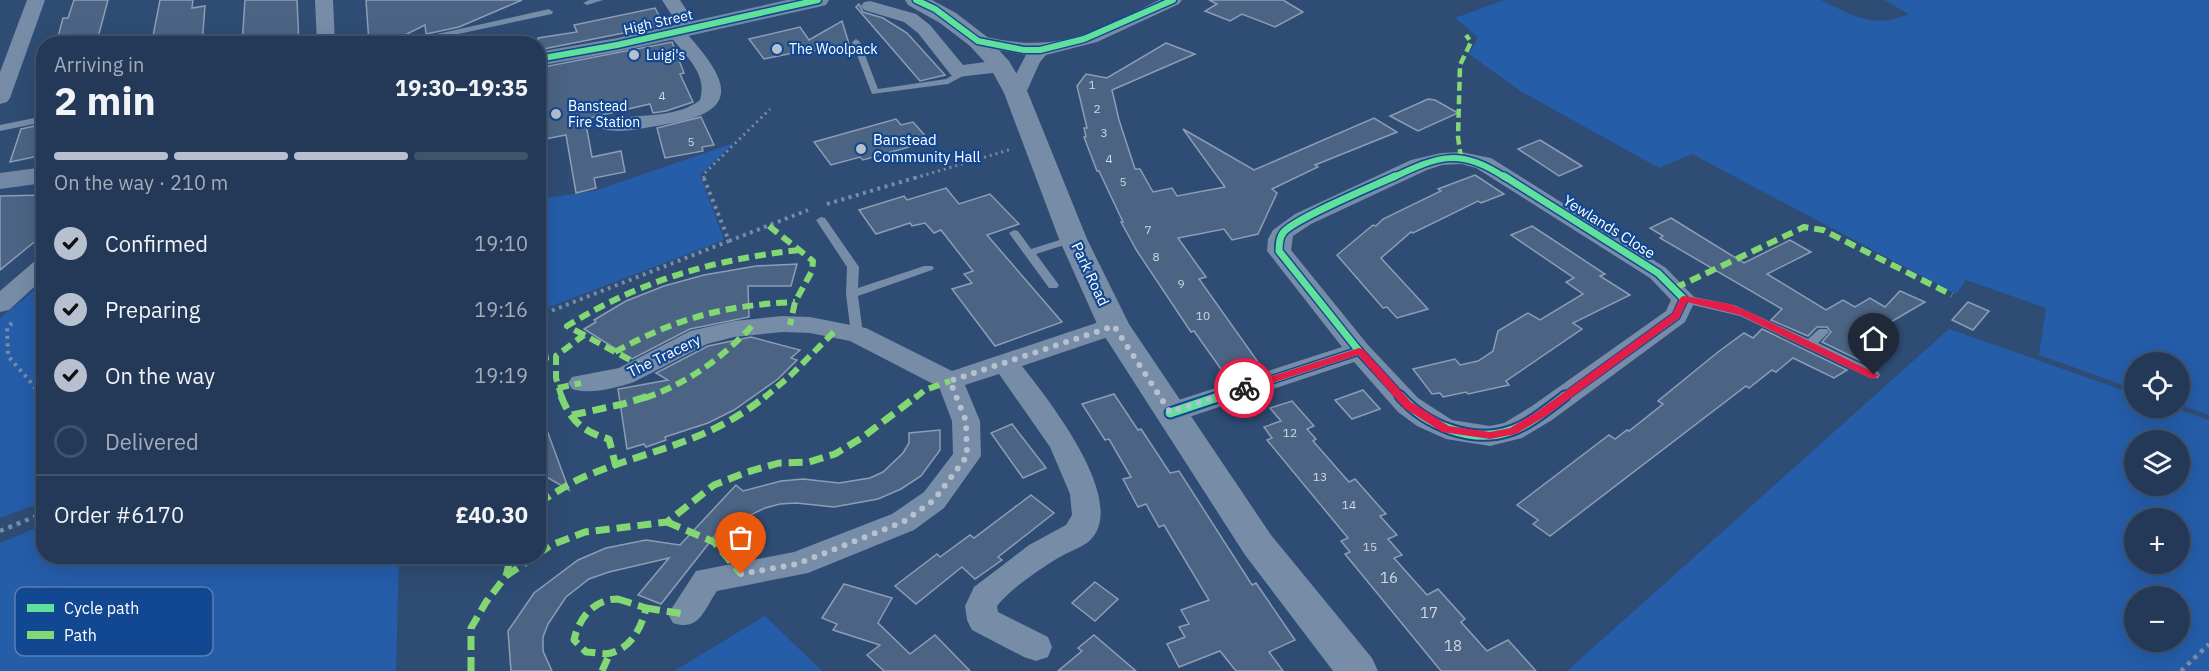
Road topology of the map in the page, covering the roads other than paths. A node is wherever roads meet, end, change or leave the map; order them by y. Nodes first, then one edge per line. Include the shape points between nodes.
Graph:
1 (36, 0) edge
2 (324, 0) edge
3 (598, 0) edge
4 (671, 0) edge
5 (818, 0) edge
6 (1173, 0) edge
7 (587, 3) dead end
8 (1130, 4) dead end
9 (870, 6) dead end
10 (920, 9) edge
11 (549, 12) dead end
12 (1149, 12) junction
13 (683, 31) junction
14 (326, 36) edge
15 (434, 36) edge
16 (978, 41) junction
17 (856, 42) dead end
18 (1040, 50) junction
19 (546, 57) edge
20 (958, 70) junction
21 (1008, 79) junction
22 (0, 98) edge
23 (36, 121) edge
24 (610, 125) dead end
25 (0, 128) edge
26 (36, 176) edge
27 (0, 181) edge
28 (821, 220) dead end
29 (1014, 233) dead end
30 (1073, 239) junction
31 (1029, 253) junction
32 (928, 268) dead end
33 (36, 275) edge
34 (1053, 285) dead end
35 (852, 294) junction
36 (1684, 299) junction
37 (8, 312) edge
38 (1114, 326) junction
39 (1823, 332) dead end
40 (857, 334) junction
41 (1810, 344) junction
42 (1359, 351) junction
43 (1004, 362) junction
44 (1874, 375) dead end
45 (950, 381) junction
46 (581, 383) dead end
47 (1170, 412) junction
48 (684, 614) dead end
49 (1036, 647) dead end
50 (1356, 671) edge

1 - 22 street
2 - 14 street
3 - 7 lane
4 - 13 street
5 - 13 main road, High Street
6 - 12 street
8 - 12 street
9 - 10 street
10 - 16 street, Park Road
10 - 20 street via 924,29
11 - 15 lane
12 - 18 street via 1084,39
13 - 19 main road, High Street
13 - 24 street via 709,74 712,89 706,106 675,116
16 - 18 street
16 - 21 street, Park Road
17 - 20 lane via 875,92 948,81 958,76
18 - 21 street
20 - 21 street
21 - 30 street, Park Road
23 - 25 lane
26 - 27 main road
28 - 35 lane via 853,267
29 - 31 lane
30 - 31 lane
30 - 38 street, Park Road
31 - 34 lane
32 - 35 lane
33 - 37 street
35 - 40 lane
36 - 41 lane via 1730,308
36 - 42 street, Yewlands Close via 1676,316 1542,413 1512,431 1490,435 1446,429 1426,419
36 - 42 street, Yewlands Close via 1658,273 1483,163 1441,159 1419,165 1303,219 1286,228 1278,239 1279,251
38 - 43 street
38 - 47 street, Park Road
39 - 41 lane
40 - 45 street, The Tracery
40 - 46 street, The Tracery via 800,325 734,329 699,337 624,376
41 - 44 lane
42 - 47 street
43 - 45 street
43 - 49 street via 1069,455 1085,493 1088,518 1080,532 1047,550 985,596 981,606 983,620
45 - 48 street via 966,421 967,456 934,500 903,522 797,564 707,580
47 - 50 street, Park Road via 1258,545

